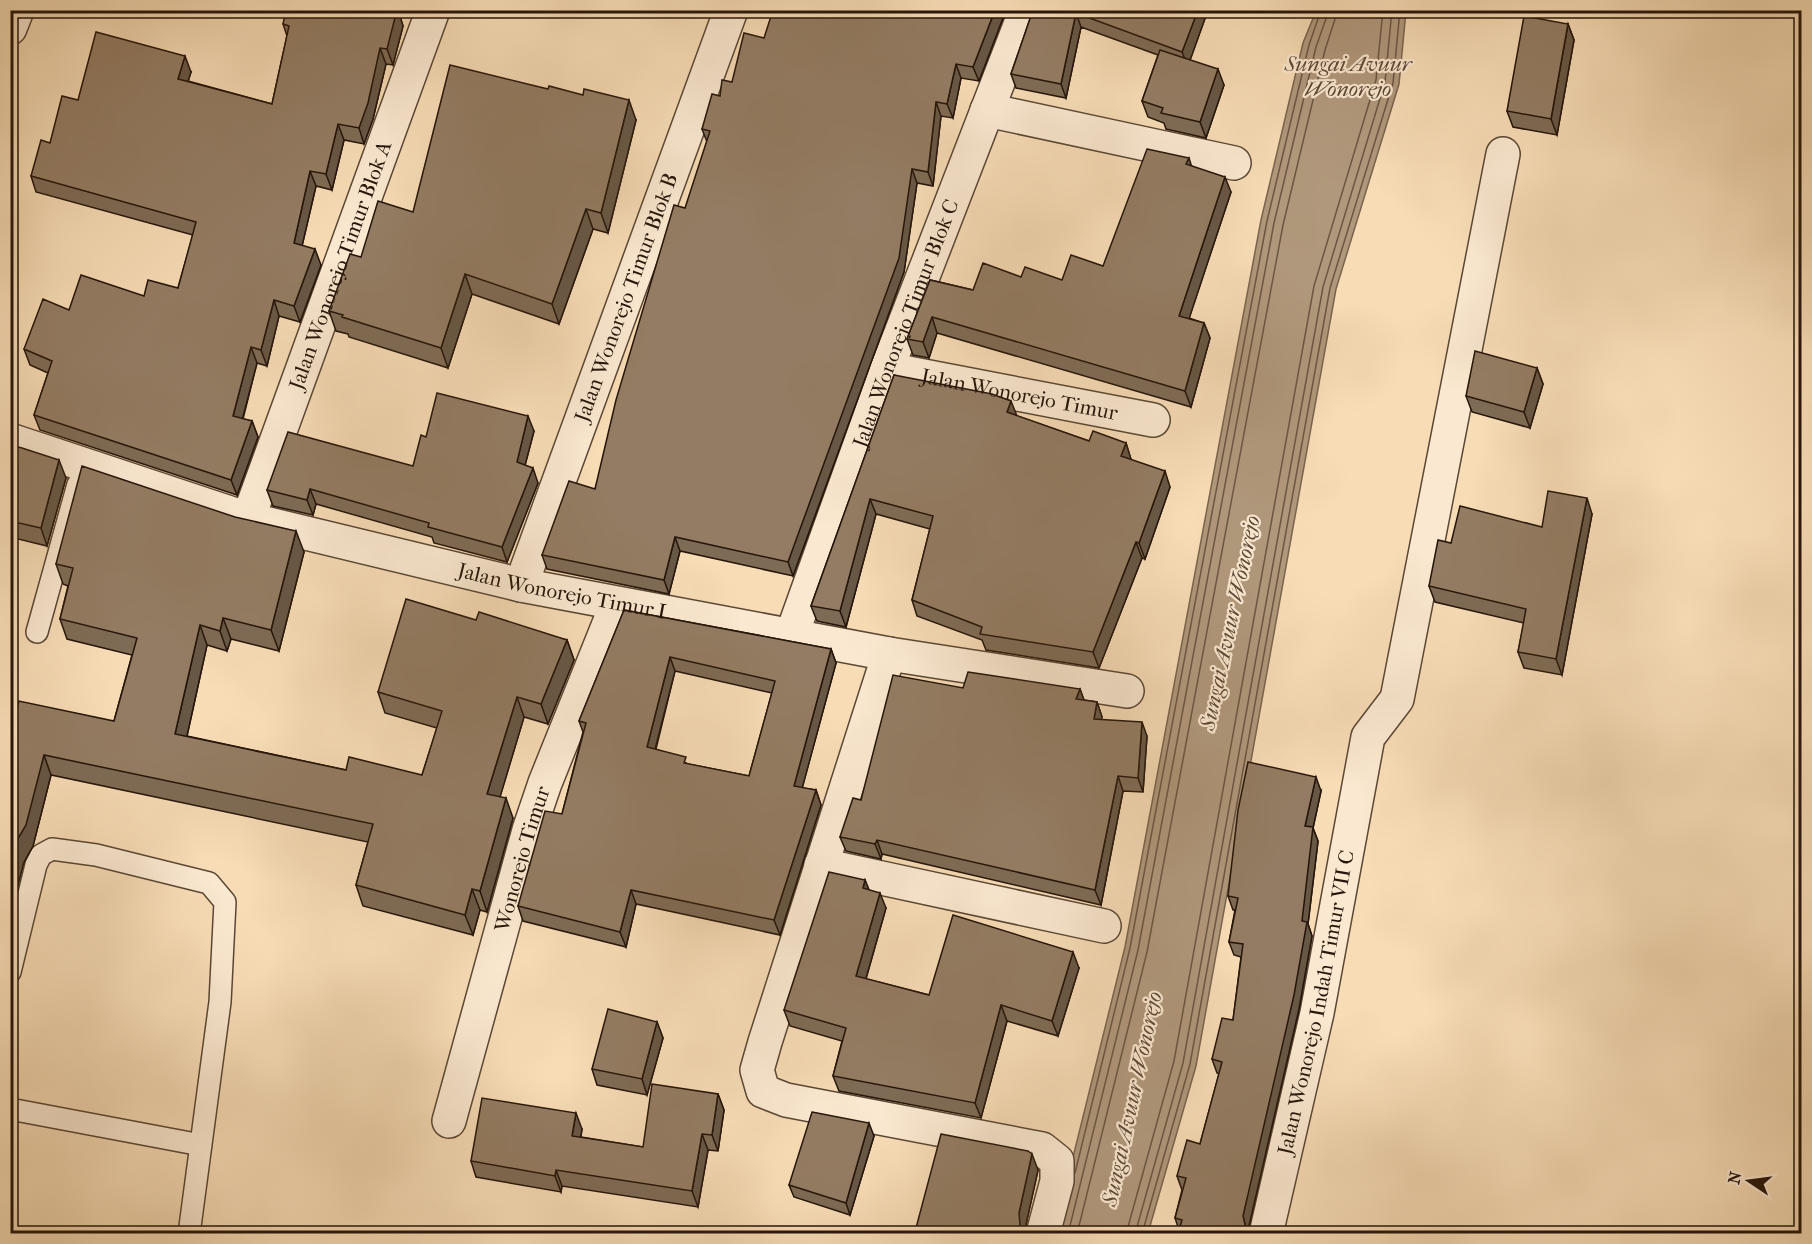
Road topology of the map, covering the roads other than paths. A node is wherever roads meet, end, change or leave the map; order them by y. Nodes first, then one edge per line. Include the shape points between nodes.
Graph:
1 (17, 10) edge
2 (433, 10) edge
3 (731, 10) edge
4 (1026, 10) edge
5 (10, 28) edge
6 (987, 110) junction
7 (1503, 153) dead end
8 (1234, 163) dead end
9 (887, 369) junction
10 (1153, 420) dead end
11 (10, 440) edge
12 (84, 463) junction
13 (248, 519) junction
14 (521, 585) junction
15 (617, 604) junction
16 (37, 632) dead end
17 (792, 637) junction
18 (889, 654) junction
19 (1127, 691) dead end
20 (821, 865) junction
21 (1104, 926) dead end
22 (10, 972) edge
23 (10, 1109) edge
24 (449, 1122) dead end
25 (201, 1145) junction
26 (189, 1233) edge
27 (1043, 1233) edge
28 (1266, 1233) edge

1 - 5 street
2 - 13 street, Jalan Wonorejo Timur Blok A
3 - 14 street, Jalan Wonorejo Timur Blok B
4 - 6 street, Jalan Wonorejo Timur Blok C
6 - 8 street
6 - 9 street, Jalan Wonorejo Timur Blok C
7 - 28 street, Jalan Wonorejo Indah Timur VII C via 1397,699 1368,737 1317,1014
9 - 10 street, Jalan Wonorejo Timur
9 - 17 street, Jalan Wonorejo Timur Blok C
11 - 12 street, Jalan Wonorejo Timur I
12 - 13 street, Jalan Wonorejo Timur I
12 - 16 lane
13 - 14 street, Jalan Wonorejo Timur I
14 - 15 street, Jalan Wonorejo Timur I
15 - 17 street, Jalan Wonorejo Timur I
15 - 24 street, Wonorejo Timur via 532,821
17 - 18 street, Jalan Wonorejo Timur I
18 - 19 street, Jalan Wonorejo Timur I
18 - 20 street
20 - 21 street
20 - 27 street via 758,1070 763,1092 786,1100 1042,1149 1057,1161 1058,1181
22 - 25 lane via 36,865 41,855 52,849 96,855 209,883 218,891 225,902 220,1002
23 - 25 lane
25 - 26 lane

